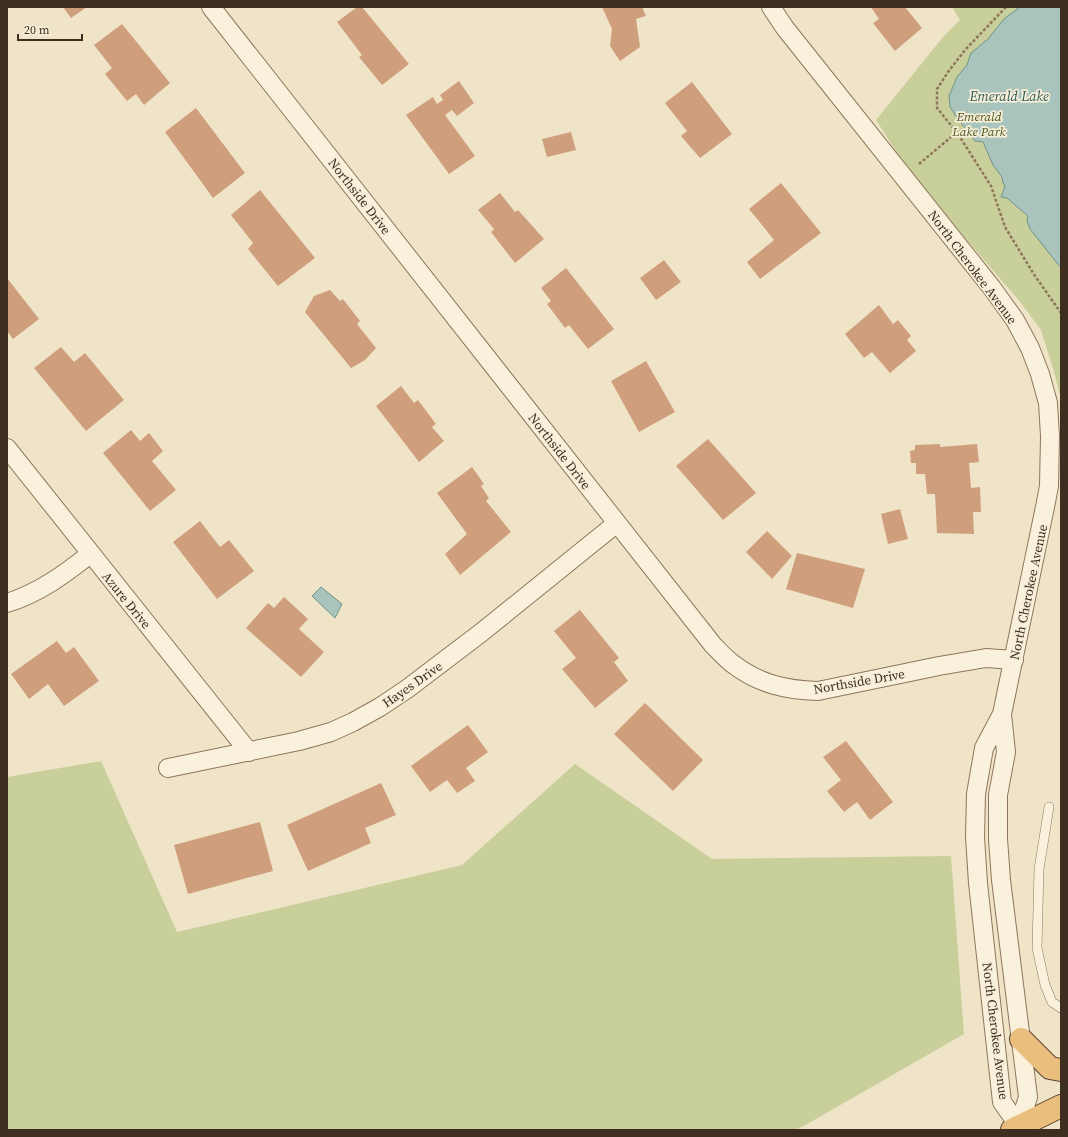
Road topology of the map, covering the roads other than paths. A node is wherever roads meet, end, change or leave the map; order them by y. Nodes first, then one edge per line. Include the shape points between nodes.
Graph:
1 (211, 7) edge
2 (772, 7) edge
3 (7, 448) edge
4 (1055, 484) edge
5 (616, 523) junction
6 (90, 554) junction
7 (7, 603) edge
8 (1014, 660) junction
9 (1002, 714) junction
10 (249, 752) junction
11 (168, 768) dead end
12 (1049, 807) dead end
13 (1061, 1008) edge
14 (1020, 1039) junction
15 (1061, 1070) edge
16 (1061, 1106) edge
17 (1016, 1128) edge

1 - 5 street, Northside Drive
2 - 4 street, North Cherokee Avenue via 785,28 1015,320 1030,348 1048,403
3 - 6 street, Azure Drive
4 - 8 street, North Cherokee Avenue
5 - 8 street, Northside Drive via 713,645 733,664 756,680 791,689 818,691 986,658
5 - 10 street, Hayes Drive via 482,632 380,707 331,732
6 - 7 street via 54,581
6 - 10 street, Azure Drive
8 - 9 street, North Cherokee Avenue
9 - 14 street, North Cherokee Avenue via 1006,752 998,794 998,839
9 - 17 street, North Cherokee Avenue via 984,748 976,794 975,837 1002,1102
10 - 11 street, Hayes Drive
12 - 13 lane via 1039,869 1037,948 1045,985 1052,1002
14 - 15 highway via 1050,1068
14 - 17 street, North Cherokee Avenue via 1028,1097
16 - 17 highway

